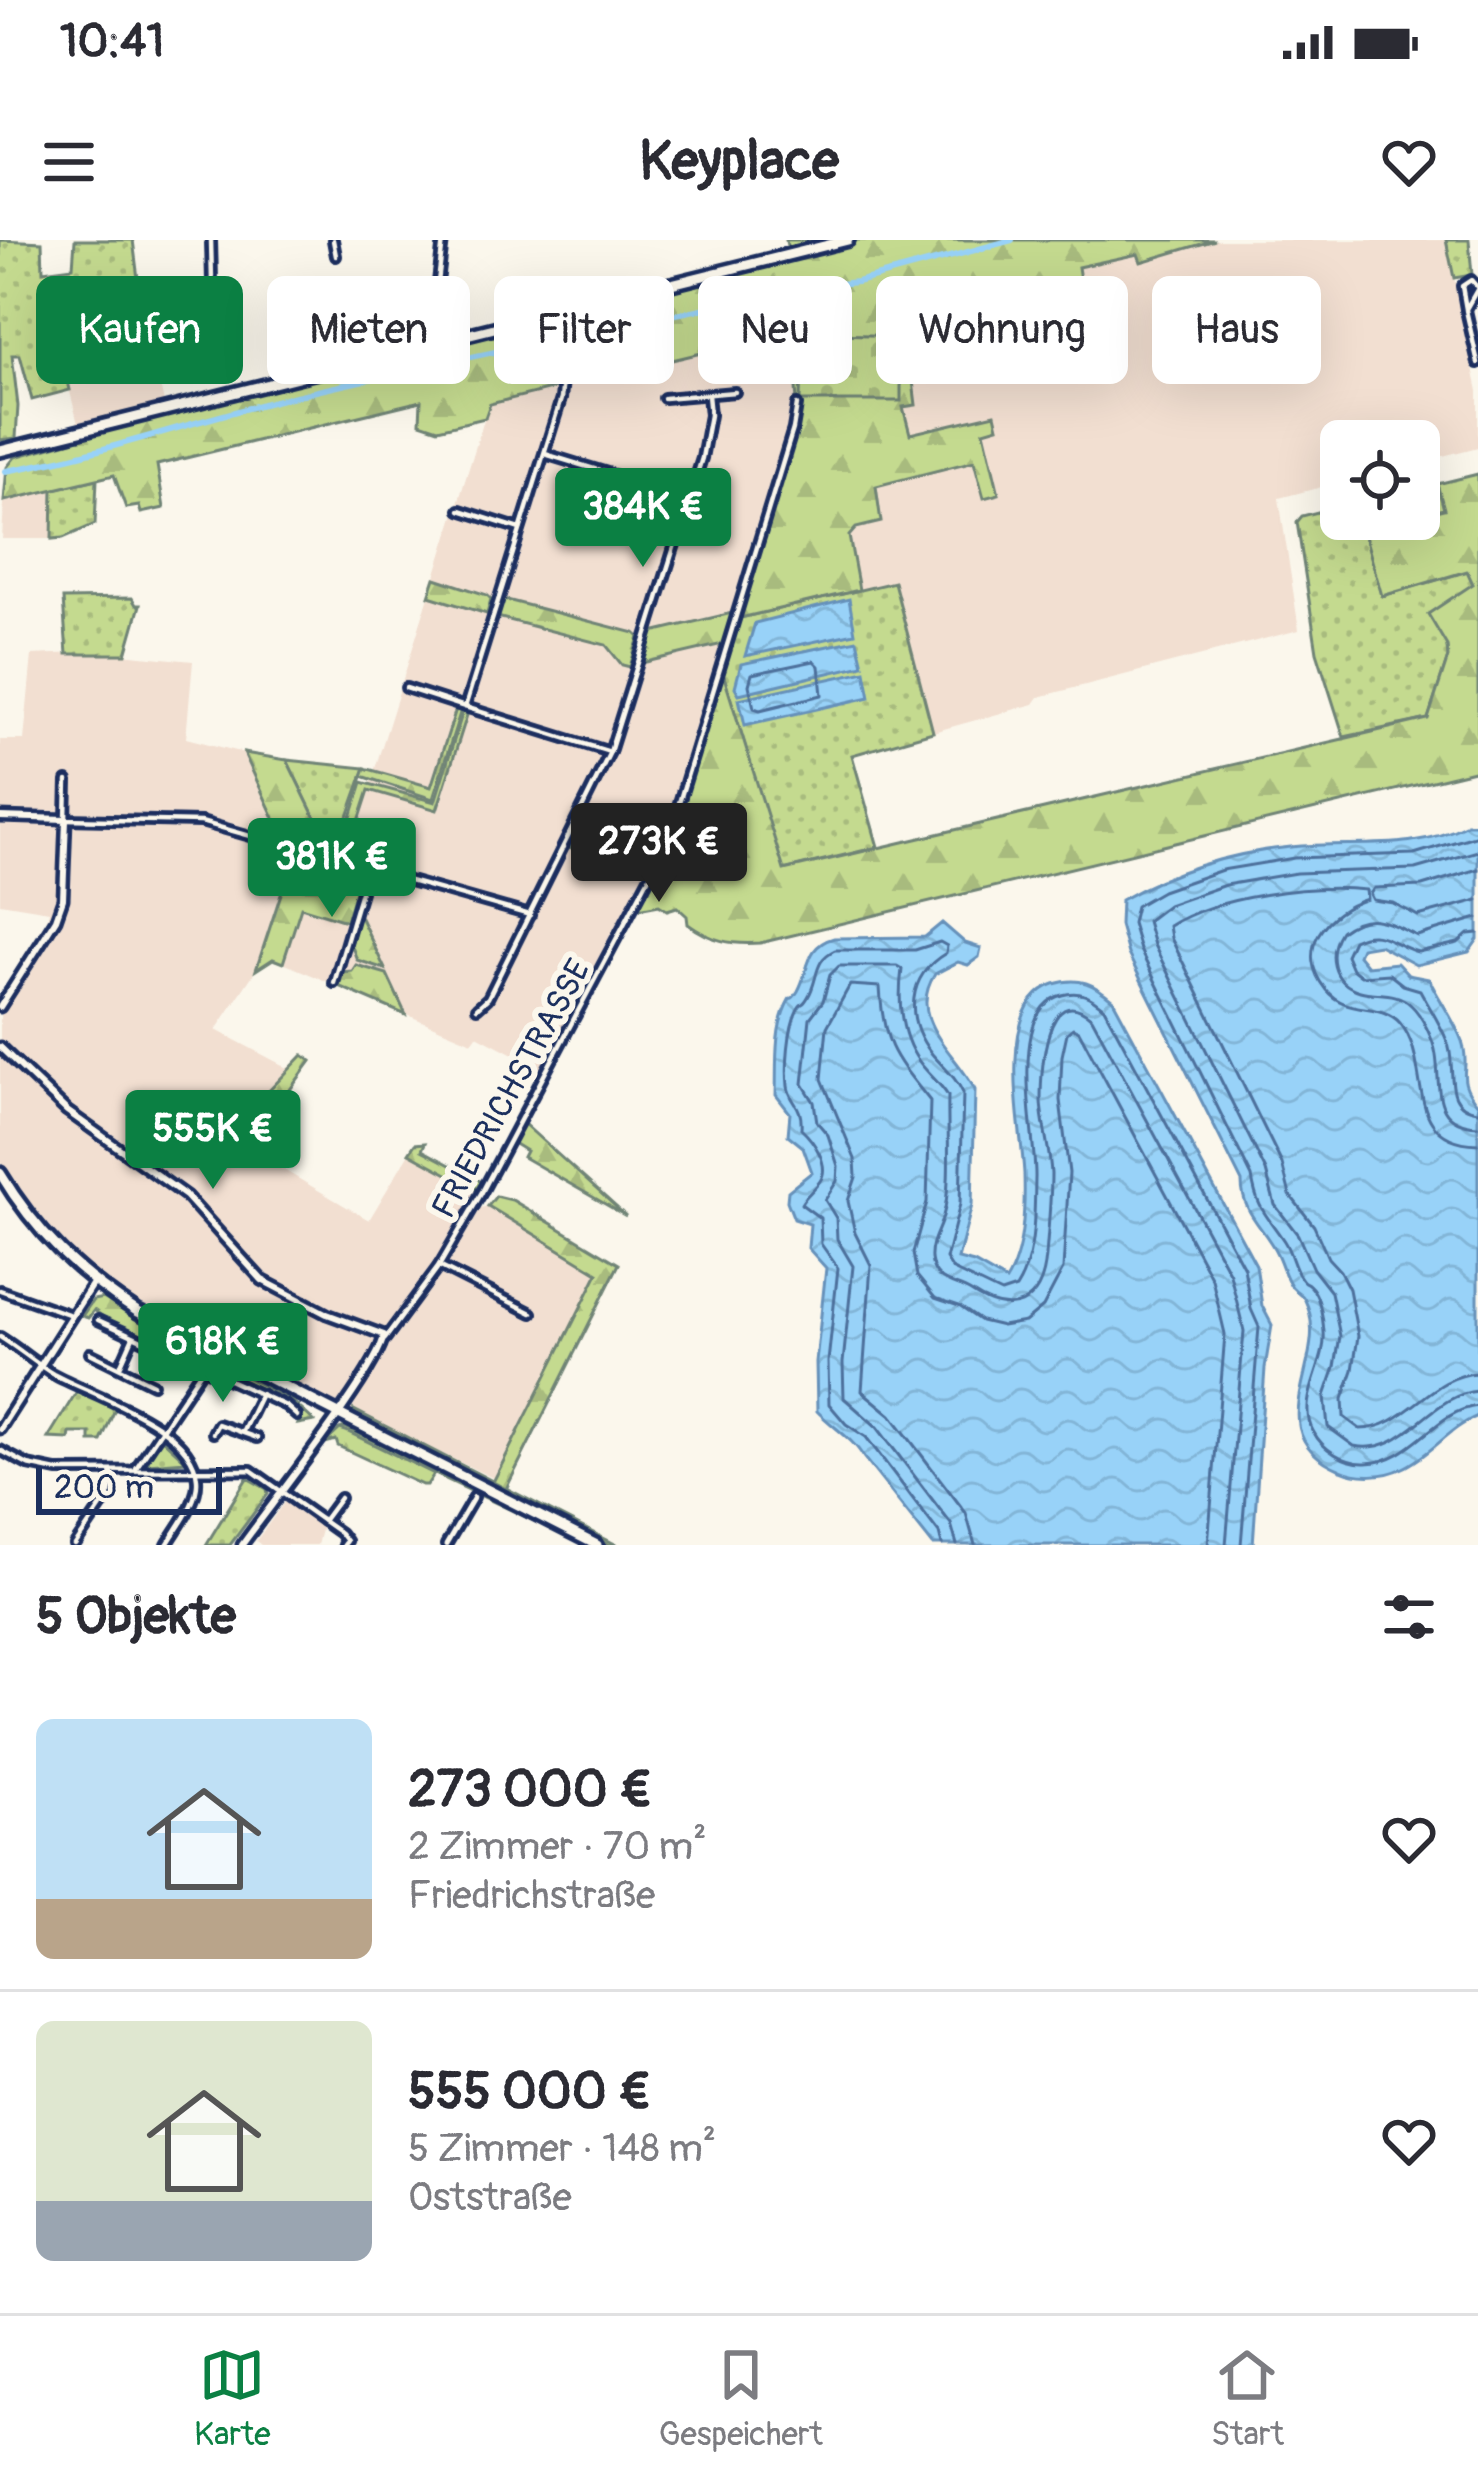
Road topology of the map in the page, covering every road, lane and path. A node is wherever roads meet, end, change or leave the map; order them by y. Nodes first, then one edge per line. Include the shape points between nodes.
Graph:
1 (211, 240) edge
2 (333, 240) edge
3 (443, 240) edge
4 (848, 240) edge
5 (336, 256) dead end
6 (212, 276) edge
7 (439, 276) edge
8 (674, 284) edge
9 (1466, 309) dead end
10 (1478, 363) edge
11 (267, 383) edge
12 (561, 384) edge
13 (735, 392) dead end
14 (708, 395) junction
15 (664, 398) dead end
16 (797, 405) dead end
17 (0, 451) edge
18 (544, 454) junction
19 (689, 497) junction
20 (460, 511) dead end
21 (520, 530) junction
22 (406, 688) dead end
23 (465, 706) junction
24 (610, 752) junction
25 (68, 781) dead end
26 (0, 817) edge
27 (66, 819) junction
28 (368, 868) junction
29 (530, 915) junction
30 (334, 983) dead end
31 (0, 1007) edge
32 (477, 1008) dead end
33 (0, 1047) edge
34 (0, 1173) edge
35 (439, 1266) junction
36 (93, 1283) junction
37 (0, 1290) edge
38 (532, 1313) dead end
39 (71, 1316) junction
40 (98, 1320) dead end
41 (0, 1337) edge
42 (134, 1337) junction
43 (385, 1339) junction
44 (90, 1353) dead end
45 (40, 1364) junction
46 (120, 1366) junction
47 (203, 1368) junction
48 (152, 1384) dead end
49 (261, 1394) junction
50 (296, 1415) dead end
51 (335, 1415) junction
52 (0, 1430) edge
53 (161, 1431) junction
54 (243, 1431) junction
55 (213, 1433) dead end
56 (257, 1438) dead end
57 (0, 1450) edge
58 (196, 1468) junction
59 (136, 1469) junction
60 (112, 1473) junction
61 (280, 1491) junction
62 (474, 1497) dead end
63 (340, 1498) dead end
64 (323, 1521) junction
65 (75, 1545) edge
66 (167, 1545) edge
67 (242, 1545) edge
68 (343, 1545) edge
69 (446, 1545) edge
70 (597, 1545) edge

1 - 6 street
2 - 5 street
3 - 7 street
4 - 8 main road
9 - 10 street
11 - 17 main road
12 - 18 street
13 - 14 street
14 - 15 street
14 - 19 street via 707,436
16 - 35 street, FRIEDRICHSTRASSE via 655,866
18 - 19 street
18 - 21 street
19 - 24 street
20 - 21 street
21 - 23 street
22 - 23 street
23 - 24 street
24 - 29 street
25 - 27 street
26 - 27 street
27 - 28 street via 201,822
27 - 31 street via 56,920
28 - 29 street
28 - 30 street
29 - 32 street
33 - 43 street via 81,1122 186,1196 262,1280
34 - 36 main road via 41,1232
35 - 38 street
35 - 43 street, FRIEDRICHSTRASSE
36 - 39 street
36 - 51 main road
37 - 39 street
39 - 45 street
40 - 42 street
41 - 45 street
42 - 46 street
42 - 47 street
43 - 51 street, FRIEDRICHSTRASSE
44 - 46 street
45 - 52 street
45 - 53 street
46 - 48 street
47 - 49 street
47 - 53 street
49 - 50 street
49 - 54 street
51 - 61 street, FRIEDRICHSTRASSE
51 - 70 main road
53 - 58 street
53 - 59 street
54 - 55 street via 218,1424
54 - 56 street
57 - 60 street via 38,1468
58 - 59 street
58 - 61 street via 251,1470
58 - 66 street via 196,1494
59 - 60 street
60 - 65 street via 109,1495
61 - 64 street
61 - 67 street, FRIEDRICHSTRASSE
62 - 69 street
63 - 64 street
64 - 68 street

